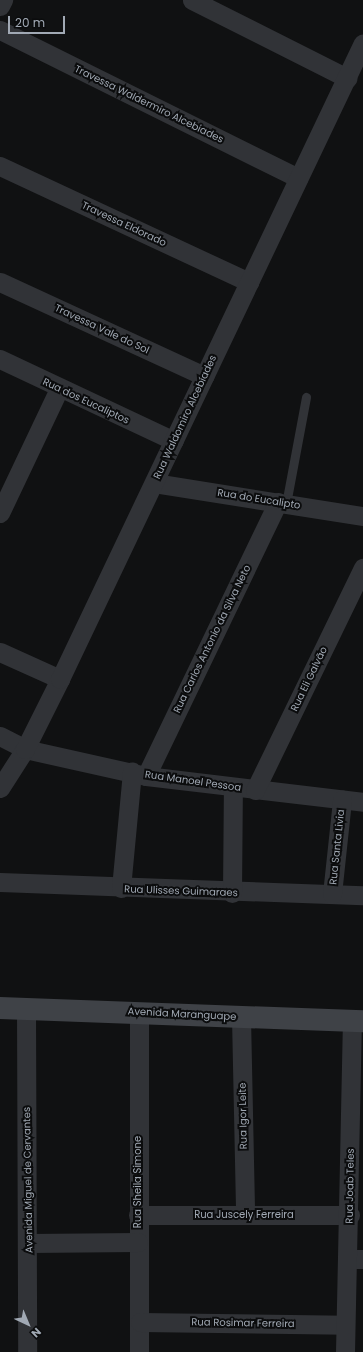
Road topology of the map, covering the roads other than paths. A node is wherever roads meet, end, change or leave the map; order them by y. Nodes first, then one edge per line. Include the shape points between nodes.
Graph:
1 (3, 0) edge
2 (192, 0) edge
3 (0, 6) edge
4 (0, 30) edge
5 (363, 43) edge
6 (347, 78) junction
7 (0, 166) edge
8 (298, 178) junction
9 (0, 282) edge
10 (249, 282) junction
11 (0, 359) edge
12 (204, 376) junction
13 (59, 389) junction
14 (306, 397) dead end
15 (174, 441) junction
16 (154, 483) junction
17 (282, 503) junction
18 (0, 512) edge
19 (363, 516) edge
20 (363, 568) edge
21 (0, 652) edge
22 (60, 679) junction
23 (0, 736) edge
24 (25, 749) junction
25 (139, 774) junction
26 (0, 788) edge
27 (233, 788) junction
28 (255, 790) junction
29 (342, 800) junction
30 (363, 802) edge
31 (0, 882) edge
32 (121, 888) junction
33 (232, 893) junction
34 (332, 894) junction
35 (363, 895) edge
36 (0, 1008) edge
37 (26, 1009) junction
38 (138, 1012) junction
39 (241, 1017) junction
40 (357, 1021) edge
41 (138, 1215) junction
42 (245, 1215) junction
43 (350, 1215) junction
44 (138, 1242) junction
45 (29, 1243) junction
46 (355, 1259) edge
47 (140, 1322) junction
48 (345, 1325) junction
49 (27, 1352) edge
50 (139, 1352) edge
51 (345, 1352) edge

1 - 3 street
2 - 6 street
4 - 8 street, Travessa Waldermiro Alcebiades
5 - 6 street, Rua Waldomiro Alcebíades
6 - 8 street, Rua Waldomiro Alcebíades
7 - 10 street, Travessa Eldorado
8 - 10 street, Rua Waldomiro Alcebíades
9 - 12 street, Travessa Vale do Sol
10 - 12 street, Rua Waldomiro Alcebíades
11 - 13 street, Rua dos Eucaliptos
12 - 15 street, Rua Waldomiro Alcebíades
13 - 15 street, Rua dos Eucaliptos
13 - 18 street
14 - 17 lane
15 - 16 street, Rua Waldomiro Alcebíades
16 - 17 street, Rua do Eucalipto
16 - 22 street, Rua Waldomiro Alcebíades
17 - 19 street, Rua do Eucalipto
17 - 25 street, Rua Carlos Antonio da Silva Neto
20 - 28 street, Rua Eli Galvão
21 - 22 street
22 - 24 street, Rua Waldomiro Alcebíades
23 - 24 street, Rua Manoel Pessoa
24 - 25 street, Rua Manoel Pessoa
24 - 26 street, Rua Waldomiro Alcebíades
25 - 27 street, Rua Manoel Pessoa
25 - 32 street
27 - 28 street, Rua Manoel Pessoa
27 - 33 street
28 - 29 street, Rua Manoel Pessoa
29 - 30 street, Rua Manoel Pessoa
29 - 34 street, Rua Santa Livia
31 - 32 street, Rua Ulisses Guimaraes
32 - 33 street, Rua Ulisses Guimaraes
33 - 34 street, Rua Ulisses Guimaraes
34 - 35 street, Rua Ulisses Guimaraes
36 - 37 main road, Avenida Maranguape
37 - 38 main road, Avenida Maranguape
37 - 45 street, Avenida Miguel de Cervantes
38 - 39 main road, Avenida Maranguape
38 - 41 street, Rua Sheila Simone
39 - 40 main road, Avenida Maranguape
39 - 42 street, Rua Igor Leite
40 - 43 street, Rua Joab Teles
41 - 42 street, Rua Juscely Ferreira
41 - 44 street, Rua Sheila Simone
42 - 43 street, Rua Juscely Ferreira
43 - 46 street, Rua Joab Teles
44 - 45 street
44 - 47 street, Rua Sheila Simone
45 - 49 street, Avenida Miguel de Cervantes
46 - 48 street, Rua Joab Teles
47 - 48 street, Rua Rosimar Ferreira
47 - 50 street, Rua Sheila Simone
48 - 51 street, Rua Joab Teles

